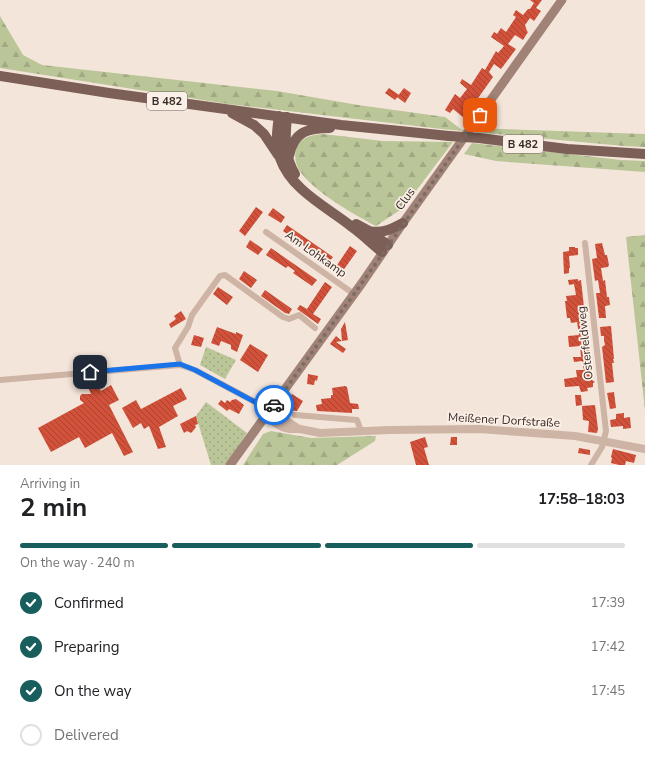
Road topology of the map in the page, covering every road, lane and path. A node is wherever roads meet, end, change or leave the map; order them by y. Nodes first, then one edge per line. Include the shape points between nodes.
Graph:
1 (562, 0) edge
2 (0, 76) edge
3 (226, 110) junction
4 (283, 116) junction
5 (341, 125) junction
6 (645, 154) edge
7 (284, 158) junction
8 (403, 223) junction
9 (369, 231) junction
10 (266, 232) dead end
11 (585, 244) dead end
12 (385, 249) junction
13 (354, 294) junction
14 (315, 328) dead end
15 (180, 364) junction
16 (0, 380) edge
17 (268, 412) junction
18 (295, 415) dead end
19 (361, 431) junction
20 (604, 441) junction
21 (645, 449) edge
22 (230, 465) edge
23 (591, 465) edge

1 - 8 main road, Clus
2 - 3 main road, B 482
3 - 4 main road, B 482
3 - 7 main road via 254,124
4 - 5 main road, B 482
4 - 7 main road via 277,134
5 - 6 main road, B 482, bridge via 567,149
5 - 7 main road via 303,132
7 - 9 main road via 309,190 334,210
7 - 12 main road via 282,163 298,186
8 - 9 main road via 386,231
8 - 12 main road, Clus
9 - 12 main road
10 - 13 street, Am Lohkamp
11 - 20 street, Osterfeldweg via 606,431
12 - 13 main road, Clus
13 - 17 main road, Clus
14 - 15 street via 299,315 289,319 283,317 225,275 220,276 192,314 188,328 175,348
15 - 16 street
15 - 17 street via 257,403
17 - 19 street, Meißener Dorfstraße via 300,429 320,433
17 - 22 main road, Clus
18 - 19 street via 357,420
19 - 20 street, Meißener Dorfstraße via 479,429 546,433
20 - 21 street, Meißener Dorfstraße
20 - 23 street

